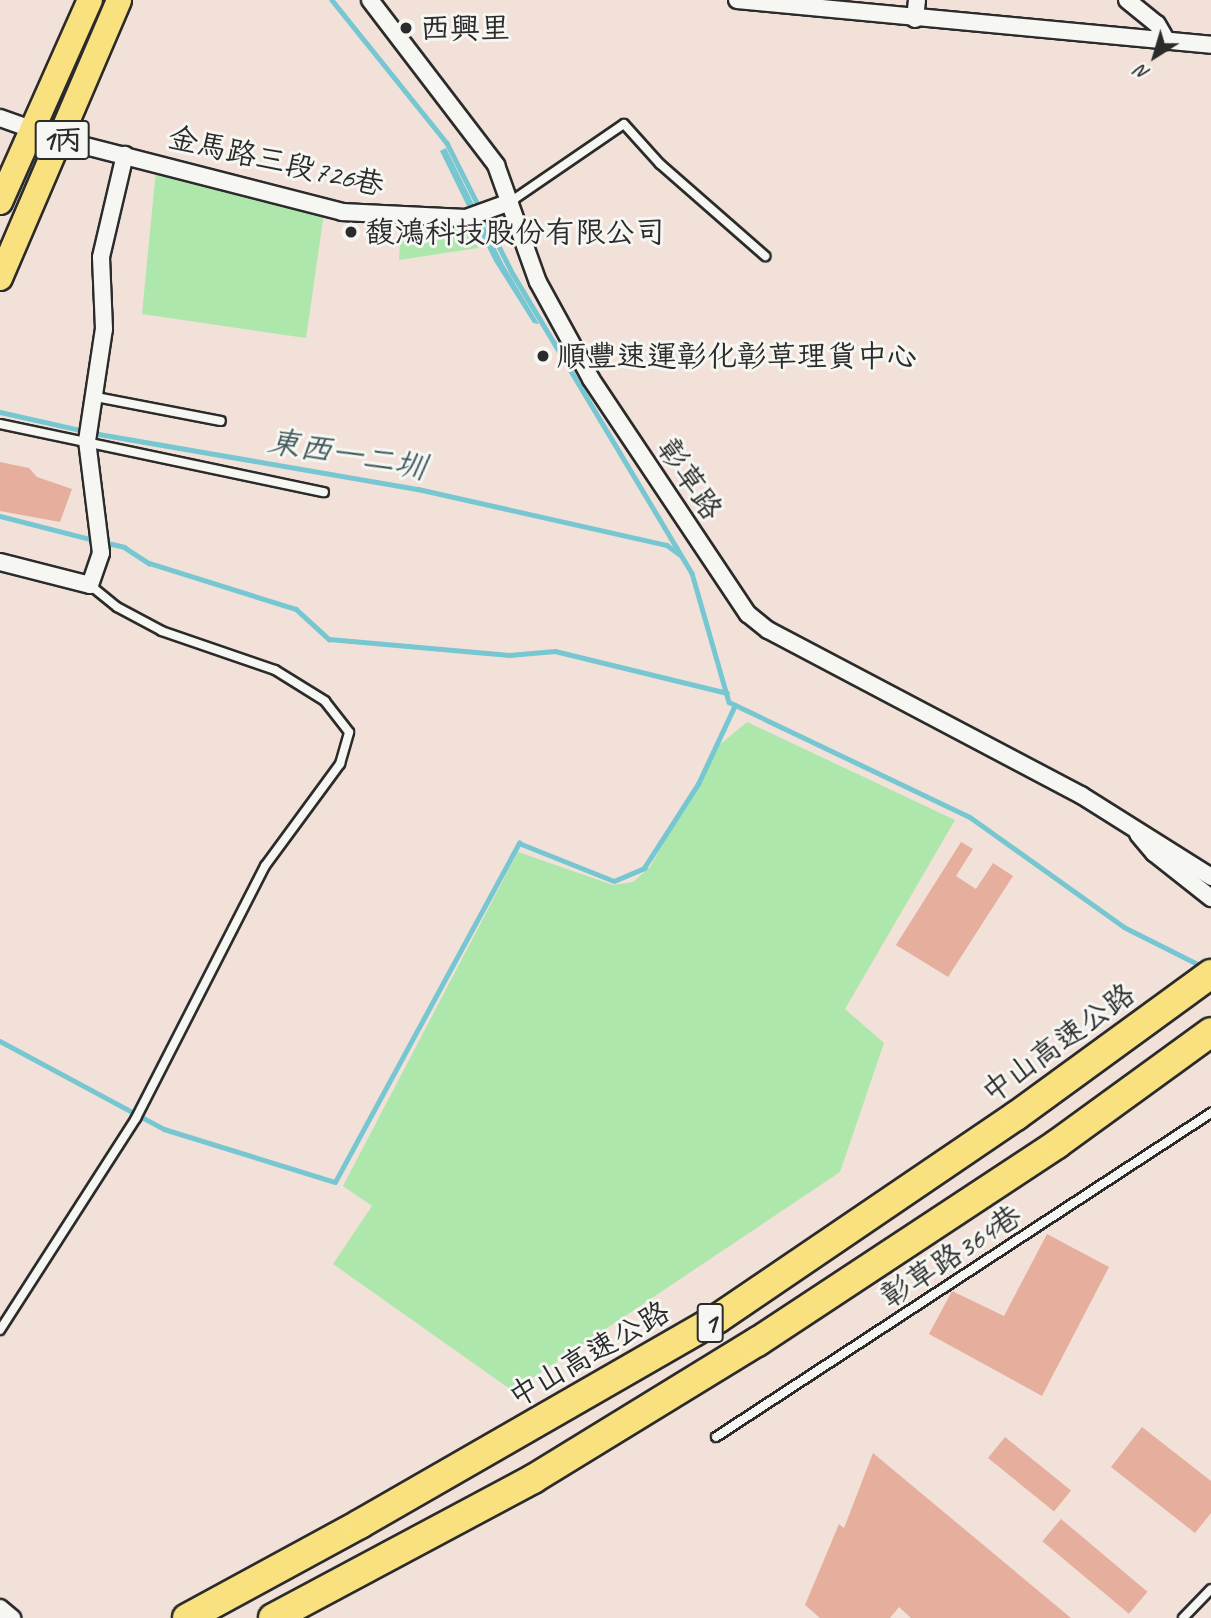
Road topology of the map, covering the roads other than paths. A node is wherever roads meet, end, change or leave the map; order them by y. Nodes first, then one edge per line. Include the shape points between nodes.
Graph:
1 (89, 0) edge
2 (119, 0) edge
3 (370, 0) edge
4 (737, 0) edge
5 (917, 0) edge
6 (1127, 0) edge
7 (915, 19) junction
8 (1167, 41) junction
9 (1211, 46) edge
10 (0, 118) edge
11 (33, 126) junction
12 (62, 140) junction
13 (125, 155) junction
14 (0, 202) edge
15 (510, 202) junction
16 (765, 256) dead end
17 (0, 278) edge
18 (96, 397) junction
19 (221, 421) dead end
20 (0, 424) edge
21 (87, 443) junction
22 (324, 492) dead end
23 (0, 562) edge
24 (90, 585) junction
25 (1129, 824) junction
26 (1211, 877) edge
27 (1211, 898) edge
28 (1207, 976) edge
29 (1211, 1032) edge
30 (1211, 1113) edge
31 (0, 1330) edge
32 (716, 1437) dead end
33 (1211, 1590) edge
34 (0, 1608) edge
35 (12, 1618) edge
36 (187, 1618) edge
37 (273, 1618) edge
38 (1183, 1618) edge

1 - 11 main road, 1丙
2 - 12 main road, 1丙
3 - 15 street, 彰草路 via 496,164
4 - 7 street
5 - 7 street
6 - 8 street via 1157,24
7 - 8 street
8 - 9 street
10 - 11 street, 金馬路三段726巷
11 - 12 street, 金馬路三段726巷
11 - 14 main road, 1丙
12 - 13 street, 金馬路三段726巷
12 - 17 main road, 1丙
13 - 15 street, 金馬路三段726巷 via 342,212 419,219 472,216
13 - 18 street via 101,257 104,329
15 - 16 lane via 624,124 660,164
15 - 25 street, 彰草路 via 538,282 591,379 748,614 768,630
18 - 19 lane
18 - 21 street
20 - 21 lane
21 - 22 lane
21 - 24 street via 101,531 101,553
23 - 24 street
24 - 31 lane via 117,607 162,631 275,670 325,701 349,732 340,764 265,866 136,1118
25 - 26 street, 彰草路
25 - 27 street, 彰草路 via 1154,853
28 - 36 highway, 中山高速公路 / 1 via 1016,1116 717,1319
29 - 37 highway, 1 via 1057,1144 757,1342 533,1479
30 - 32 lane, 彰草路364巷
33 - 38 lane
34 - 35 street

